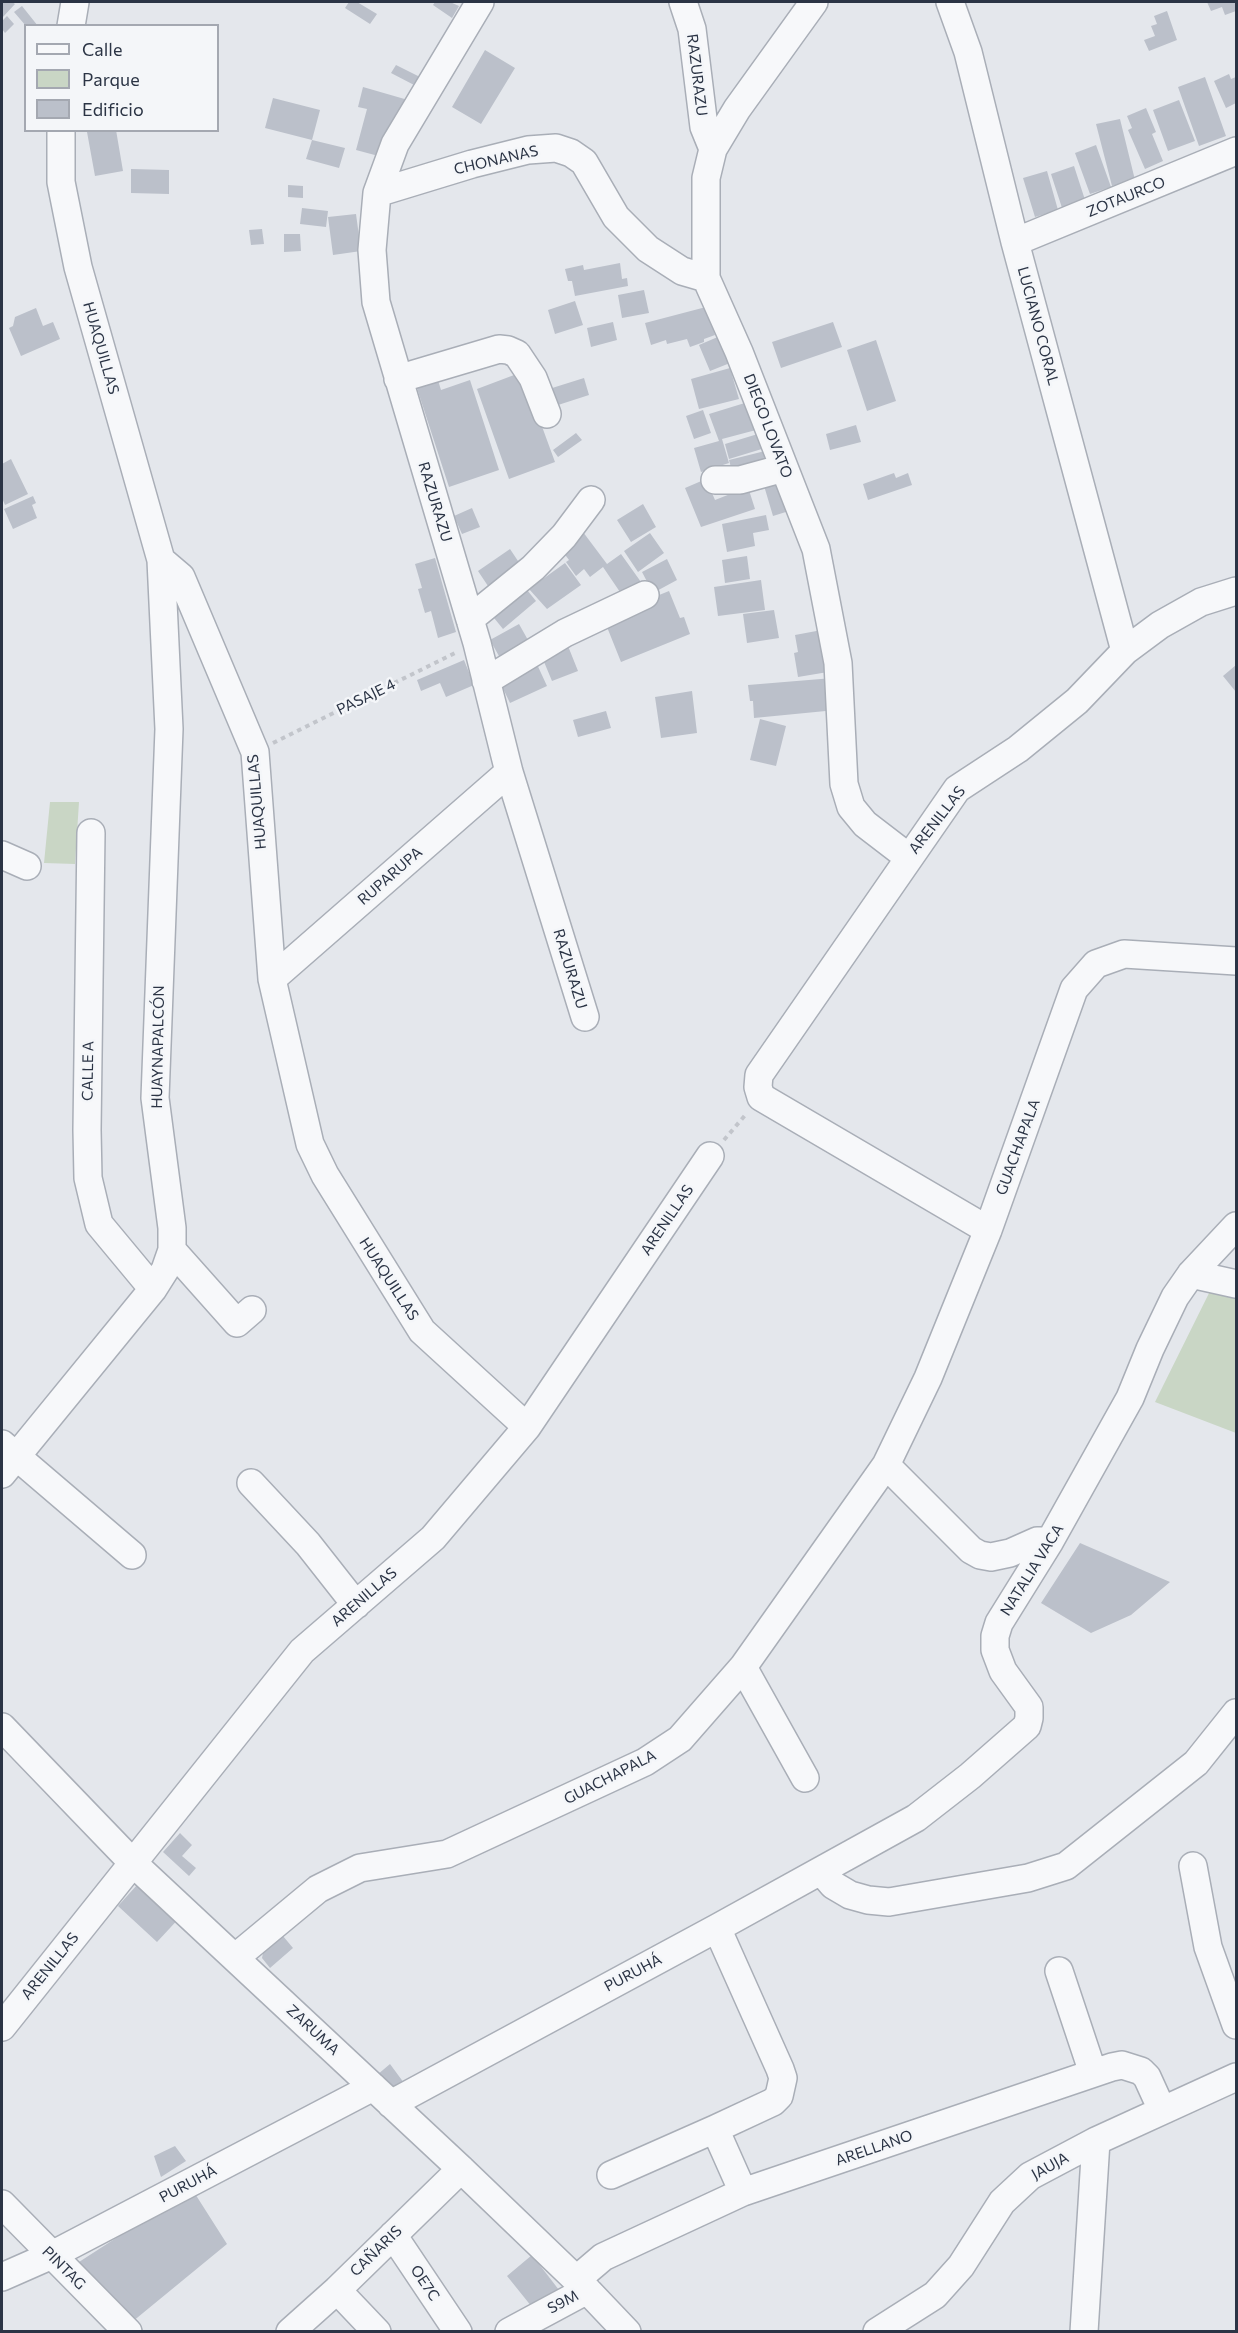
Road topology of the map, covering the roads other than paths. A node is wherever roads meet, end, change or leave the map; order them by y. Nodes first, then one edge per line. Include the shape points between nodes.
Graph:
1 (75, 2) edge
2 (480, 2) edge
3 (683, 2) edge
4 (814, 2) edge
5 (950, 2) edge
6 (71, 24) edge
7 (61, 132) edge
8 (713, 149) junction
9 (1236, 151) edge
10 (377, 193) junction
11 (1015, 242) junction
12 (706, 278) junction
13 (398, 379) junction
14 (546, 414) dead end
15 (784, 468) junction
16 (715, 480) dead end
17 (591, 500) dead end
18 (161, 560) junction
19 (1236, 591) edge
20 (645, 595) dead end
21 (473, 631) junction
22 (1125, 651) junction
23 (486, 681) junction
24 (508, 772) junction
25 (91, 833) dead end
26 (2, 855) edge
27 (908, 857) junction
28 (27, 866) dead end
29 (1236, 961) edge
30 (272, 979) junction
31 (585, 1017) dead end
32 (710, 1156) road end
33 (1236, 1226) edge
34 (988, 1230) junction
35 (172, 1250) junction
36 (1191, 1274) junction
37 (1236, 1284) edge
38 (153, 1289) junction
39 (252, 1310) dead end
40 (527, 1427) junction
41 (6, 1458) edge
42 (886, 1465) junction
43 (252, 1483) dead end
44 (1050, 1541) junction
45 (132, 1555) dead end
46 (356, 1605) junction
47 (743, 1667) junction
48 (1236, 1713) edge
49 (2, 1727) edge
50 (805, 1778) dead end
51 (133, 1863) junction
52 (1193, 1866) dead end
53 (821, 1871) junction
54 (717, 1928) junction
55 (236, 1957) junction
56 (1059, 1971) dead end
57 (1236, 2025) edge
58 (2, 2027) edge
59 (1093, 2073) junction
60 (1236, 2077) edge
61 (382, 2096) junction
62 (1162, 2110) junction
63 (715, 2129) junction
64 (1096, 2141) junction
65 (461, 2169) junction
66 (611, 2175) dead end
67 (743, 2192) junction
68 (2, 2204) edge
69 (393, 2235) junction
70 (52, 2255) junction
71 (2, 2277) edge
72 (581, 2285) junction
73 (337, 2290) junction
74 (128, 2331) edge
75 (290, 2331) edge
76 (377, 2331) edge
77 (458, 2331) edge
78 (509, 2331) edge
79 (627, 2331) edge
80 (877, 2331) edge
81 (1084, 2331) edge

1 - 6 street
2 - 10 street, RAZURAZU via 395,144
3 - 8 street, RAZURAZU via 692,29 704,127
4 - 8 street, DIEGO LOVATO
5 - 11 street, LUCIANO CORAL via 968,52
7 - 18 street, HUAQUILLAS via 61,182 78,267
8 - 12 street, DIEGO LOVATO via 705,178
9 - 11 street, ZOTAURCO
10 - 12 street, CHONANAS via 472,164 528,150 556,148 584,162 616,217 648,249 682,271
10 - 13 street, RAZURAZU via 372,250 376,302
11 - 22 street, LUCIANO CORAL
12 - 15 street, DIEGO LOVATO
13 - 14 street via 499,349 508,351 517,354 529,370
13 - 21 street, RAZURAZU
15 - 16 street via 740,480
15 - 27 street, DIEGO LOVATO via 816,549 838,663 844,784 851,807 865,824
17 - 21 street via 564,536
18 - 30 street, HUAQUILLAS via 180,576 255,752
18 - 35 street, HUAYNAPALCÓN via 169,729 155,1098
19 - 22 street, ARENILLAS via 1202,602 1160,625
20 - 23 street via 566,633
21 - 23 street, RAZURAZU
22 - 27 street, ARENILLAS via 1077,701 1018,749 957,789
23 - 24 street, RAZURAZU
24 - 30 street, RUPARUPA
24 - 31 street, RAZURAZU
25 - 38 street, CALLE A via 88,1178 99,1224
26 - 28 street
27 - 34 street, ARENILLAS via 760,1086
29 - 34 street, GUACHAPALA via 1124,954 1096,964 1074,989
30 - 40 street, HUAQUILLAS via 310,1144 325,1175 422,1331
32 - 40 street, ARENILLAS
33 - 36 street, NATALIA VACA
34 - 42 street, GUACHAPALA via 928,1378
35 - 38 street, HUAYNAPALCÓN
35 - 39 street via 237,1323
36 - 37 street
36 - 44 street, NATALIA VACA via 1174,1297 1130,1398
38 - 41 street, HUAYNAPALCÓN
40 - 46 street, ARENILLAS via 433,1538
41 - 45 street
42 - 44 street via 980,1555 991,1557 1037,1541
42 - 47 street, GUACHAPALA
43 - 46 street via 308,1544
44 - 53 street, NATALIA VACA via 999,1623 995,1636 998,1661 1029,1707 1027,1726 916,1818
46 - 51 street, ARENILLAS via 302,1651
47 - 50 street
47 - 55 street, GUACHAPALA via 680,1739 645,1762 447,1854 360,1868 318,1889
48 - 53 street via 1196,1763 1066,1866 1028,1878 889,1902 850,1894 833,1885
49 - 51 street, ZARUMA
51 - 55 street, ZARUMA
51 - 58 street, ARENILLAS
52 - 57 street via 1208,1947
53 - 54 street, NATALIA VACA
54 - 61 street, PURUHÁ
54 - 63 street via 783,2078 779,2096 773,2102
55 - 61 street, ZARUMA
56 - 59 street
59 - 62 street, ARELLANO via 1122,2065 1141,2071
59 - 67 street, ARELLANO
60 - 62 street, JAUJA
61 - 65 street, ZARUMA
61 - 70 street, PURUHÁ
62 - 64 street, JAUJA
63 - 66 street
63 - 67 street
64 - 80 street, JAUJA via 1030,2176 1002,2202 961,2266 935,2295
64 - 81 street
65 - 69 street, CAÑARIS
65 - 72 street, ZARUMA
67 - 72 street, ARELLANO via 603,2257
68 - 70 street, PINTAG
69 - 73 street, CAÑARIS
69 - 77 street, OE7C
70 - 71 street, PURUHÁ
70 - 74 street, PINTAG
72 - 78 street, S9M
72 - 79 street, ZARUMA
73 - 75 street, CAÑARIS
73 - 76 street

